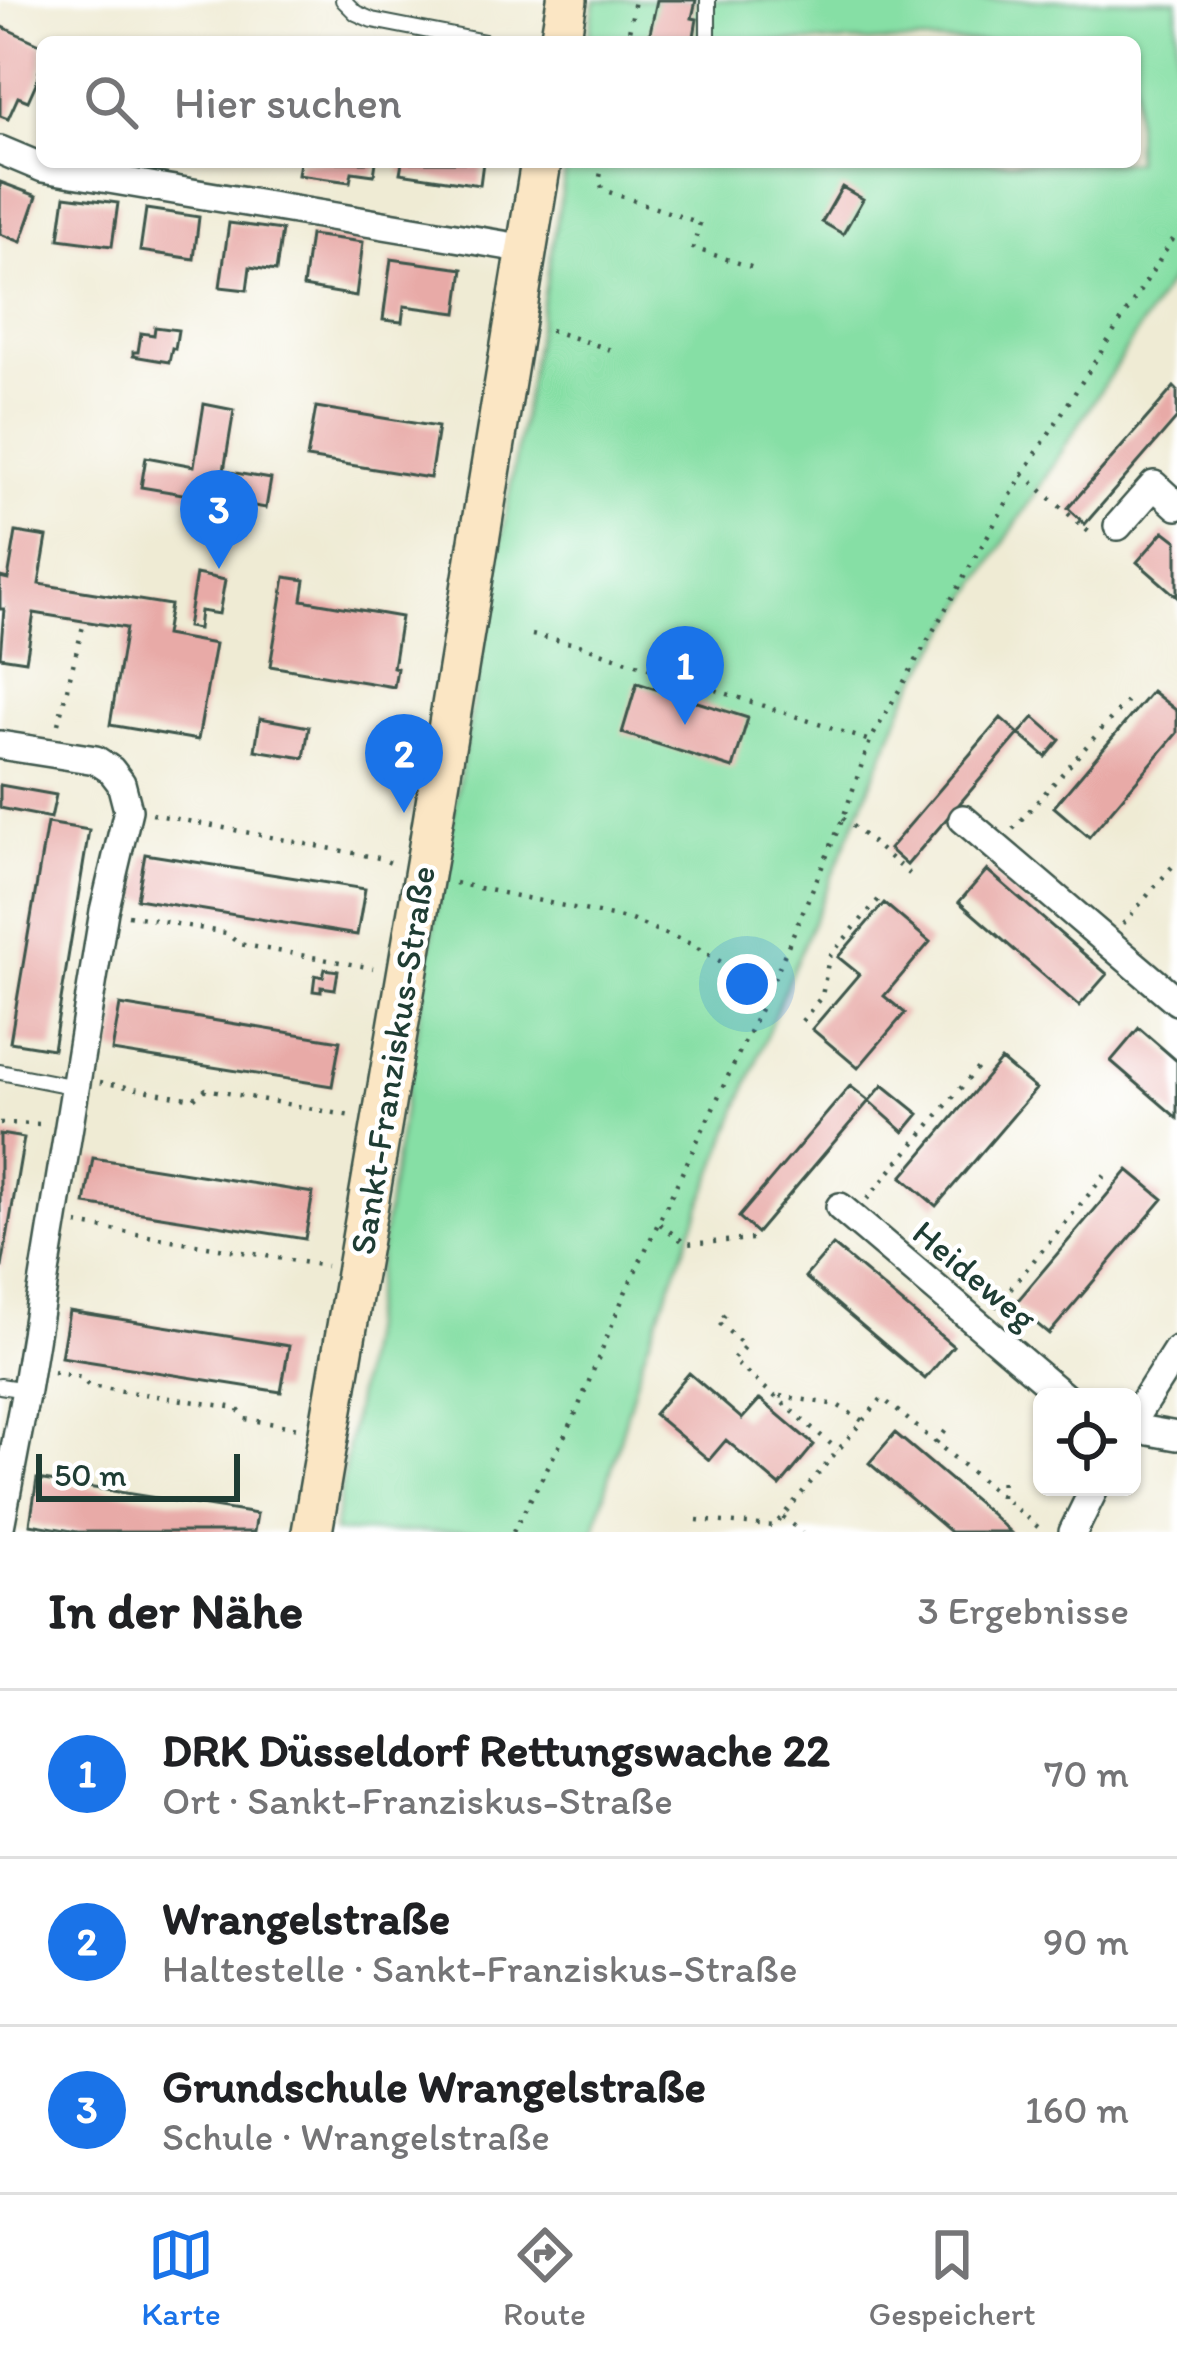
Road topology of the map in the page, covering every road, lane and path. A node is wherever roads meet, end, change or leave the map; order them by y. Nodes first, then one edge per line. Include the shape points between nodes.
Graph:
1 (343, 0) edge
2 (567, 0) edge
3 (635, 0) edge
4 (707, 0) edge
5 (454, 36) edge
6 (561, 36) edge
7 (628, 36) edge
8 (708, 36) edge
9 (0, 150) edge
10 (36, 165) edge
11 (43, 168) edge
12 (540, 168) edge
13 (602, 168) edge
14 (659, 208) junction
15 (656, 219) dead end
16 (1177, 233) edge
17 (527, 249) junction
18 (754, 268) dead end
19 (516, 320) junction
20 (617, 352) dead end
21 (1022, 474) junction
22 (1177, 506) edge
23 (1118, 526) joint
24 (83, 626) dead end
25 (532, 635) dead end
26 (1132, 695) dead end
27 (870, 741) junction
28 (0, 745) edge
29 (51, 753) junction
30 (128, 810) junction
31 (843, 818) junction
32 (963, 818) dead end
33 (997, 846) junction
34 (1177, 861) edge
35 (422, 873) junction
36 (912, 877) dead end
37 (879, 899) dead end
38 (104, 911) junction
39 (1108, 942) junction
40 (409, 975) junction
41 (770, 988) junction
42 (1177, 1001) edge
43 (802, 1022) dead end
44 (982, 1063) dead end
45 (0, 1072) edge
46 (76, 1083) junction
47 (383, 1122) junction
48 (0, 1123) edge
49 (69, 1127) junction
50 (1110, 1169) dead end
51 (846, 1212) joint
52 (54, 1220) junction
53 (660, 1224) junction
54 (752, 1239) dead end
55 (357, 1271) junction
56 (725, 1315) dead end
57 (980, 1325) junction
58 (1177, 1350) edge
59 (19, 1381) edge
60 (1050, 1388) edge
61 (774, 1395) junction
62 (1141, 1410) edge
63 (863, 1421) junction
64 (1141, 1427) edge
65 (947, 1429) dead end
66 (329, 1432) junction
67 (1177, 1436) edge
68 (936, 1443) junction
69 (838, 1450) junction
70 (1001, 1474) dead end
71 (1091, 1496) edge
72 (1001, 1497) junction
73 (782, 1516) junction
74 (697, 1520) dead end
75 (0, 1527) edge
76 (312, 1532) edge
77 (513, 1532) edge
78 (802, 1532) edge
79 (1044, 1532) edge
80 (1073, 1532) edge

1 - 5 lane via 372,20
2 - 6 main road
3 - 7 path
4 - 8 lane
9 - 10 street
11 - 17 street
12 - 17 main road, Sankt-Franziskus-Straße
13 - 14 path via 603,190
14 - 15 path
14 - 18 path via 700,223 693,248
16 - 21 path
17 - 19 main road, Sankt-Franziskus-Straße
19 - 20 path
19 - 35 main road, Sankt-Franziskus-Straße
21 - 23 path via 1090,533
21 - 27 path
22 - 23 street via 1154,485
24 - 29 path
25 - 27 path
26 - 33 path
27 - 31 path
28 - 29 street
29 - 30 street via 111,770
30 - 35 path
30 - 38 street
31 - 36 path
31 - 41 path
32 - 33 street
33 - 39 street
34 - 39 path
35 - 40 main road, Sankt-Franziskus-Straße
35 - 41 path via 632,920
37 - 43 path via 829,957 822,996
38 - 40 path
38 - 46 street
39 - 42 street
40 - 47 main road, Sankt-Franziskus-Straße
41 - 53 path
44 - 51 path
45 - 46 lane
46 - 47 path via 194,1099 206,1089
46 - 49 street
47 - 55 main road, Sankt-Franziskus-Straße
48 - 49 path
49 - 52 street
50 - 57 path
51 - 57 street, Heideweg
52 - 55 path
52 - 59 street
53 - 54 path via 686,1244
53 - 77 path
55 - 66 main road, Sankt-Franziskus-Straße
56 - 61 path via 718,1322 745,1346 733,1360
57 - 60 street, Heideweg via 1007,1359
58 - 62 street
59 - 66 path via 80,1377 89,1386 237,1408 245,1419
59 - 75 street
61 - 63 path via 837,1406
61 - 69 path
63 - 68 path via 882,1398
63 - 69 path
64 - 67 street
65 - 68 path
66 - 76 main road, Sankt-Franziskus-Straße
68 - 72 path
69 - 73 path
70 - 72 path
71 - 80 street
72 - 79 path
73 - 74 path via 774,1526
73 - 78 path

